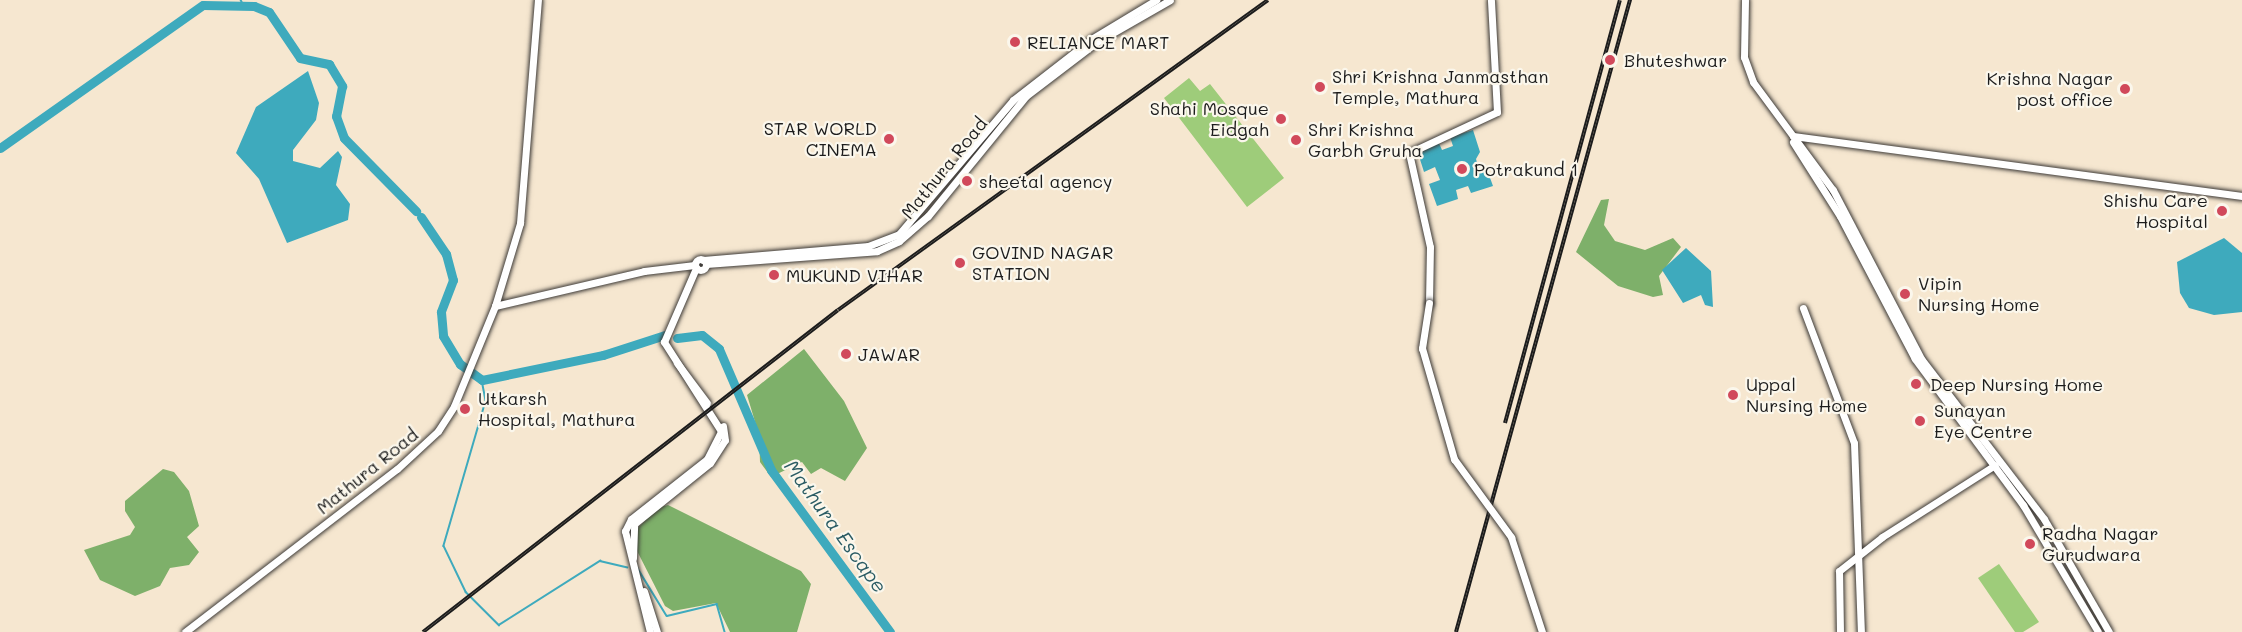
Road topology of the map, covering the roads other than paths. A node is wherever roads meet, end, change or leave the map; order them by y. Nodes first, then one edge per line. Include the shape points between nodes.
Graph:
1 (538, 0) edge
2 (1156, 0) edge
3 (1170, 0) edge
4 (1491, 0) edge
5 (1745, 0) edge
6 (1791, 136) junction
7 (2242, 196) edge
8 (778, 253) junction
9 (697, 268) junction
10 (495, 306) junction
11 (1803, 309) dead end
12 (1996, 464) junction
13 (1859, 555) junction
14 (185, 632) edge
15 (650, 632) edge
16 (657, 632) edge
17 (1542, 632) edge
18 (1840, 632) edge
19 (1861, 632) edge
20 (2098, 632) edge
21 (2109, 632) edge

1 - 10 street, Mathura Road via 522,208
2 - 8 street, Mathura Road via 1030,85 910,226 884,242
3 - 8 street, Mathura Road via 1097,42 1026,96 928,216 899,241 877,251
4 - 17 street, bridge via 1497,112 1409,153 1430,248 1429,303 1422,348 1454,459 1511,537
5 - 6 street via 1744,57 1753,82
6 - 7 street
6 - 12 street via 1840,216 1915,359
8 - 9 street, Mathura Road via 704,262
9 - 10 street via 628,274
9 - 15 street via 664,342 680,375 721,431 716,449 631,519 625,531
9 - 16 street via 668,346 720,420 725,440 710,463 650,508 631,530 634,562
10 - 14 street, Mathura Road via 448,417 414,454
11 - 13 street via 1854,443
12 - 13 street
12 - 20 street
12 - 21 street via 2044,519
13 - 18 street via 1839,571
13 - 19 street

